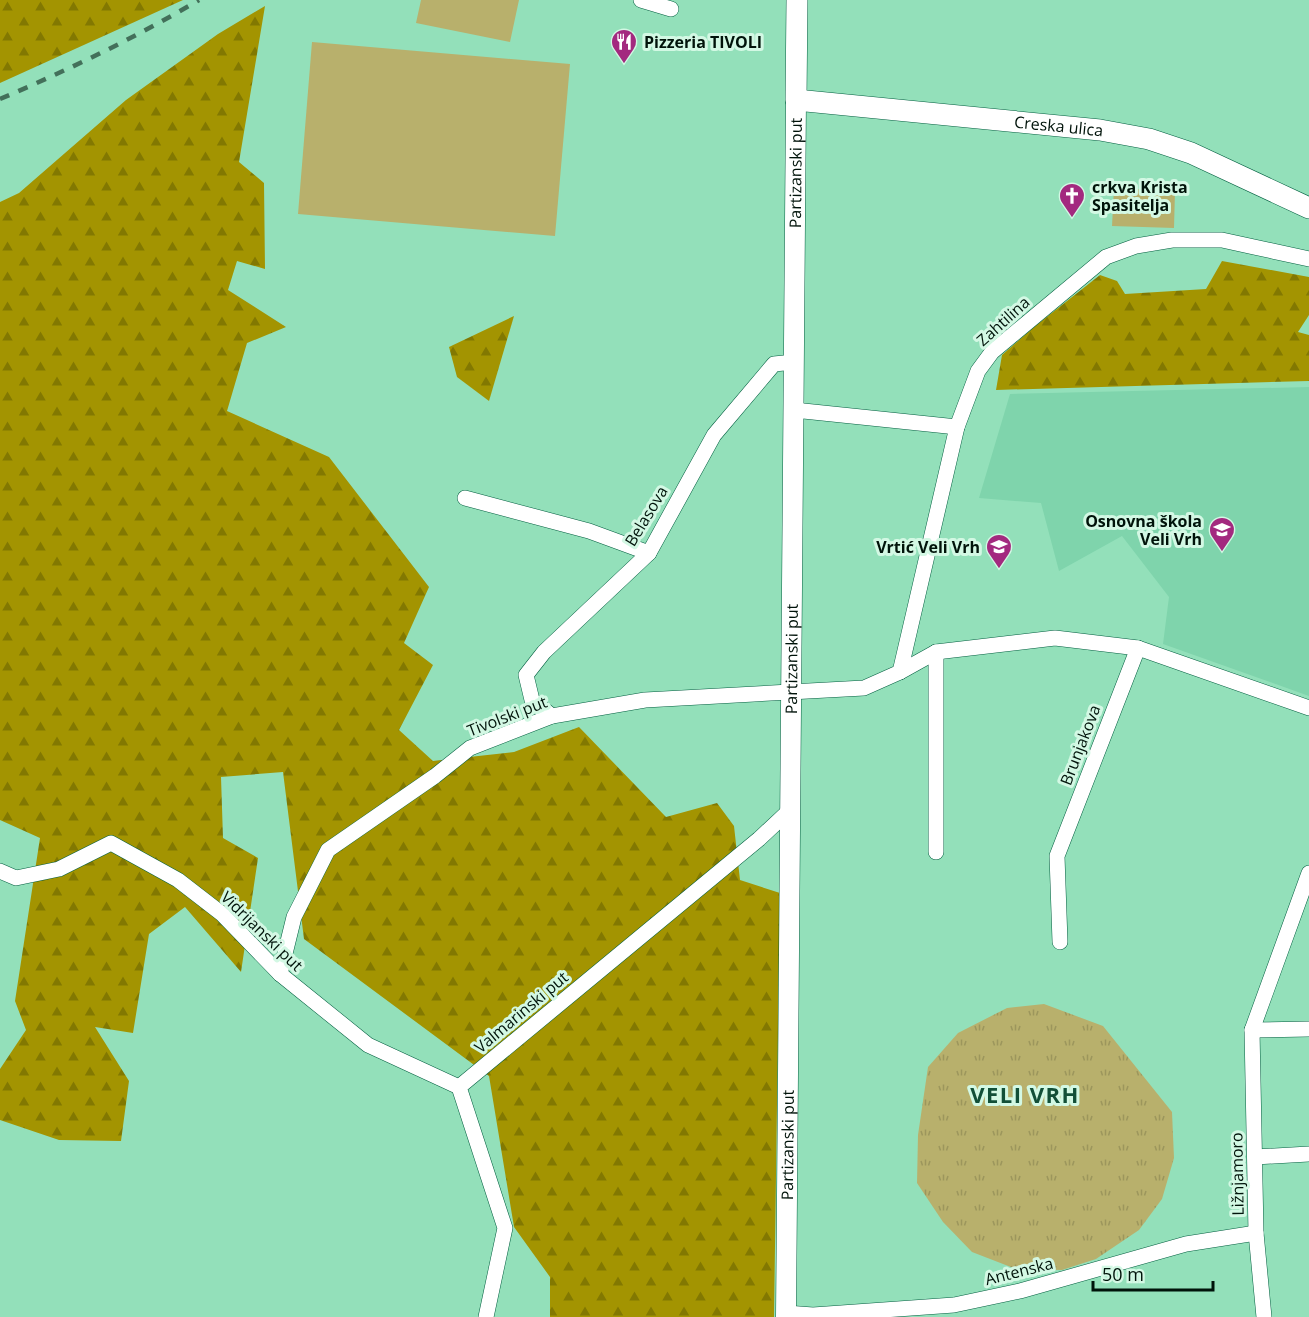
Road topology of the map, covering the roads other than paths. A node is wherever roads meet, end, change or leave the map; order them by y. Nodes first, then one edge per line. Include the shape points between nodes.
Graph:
1 (641, 0) edge
2 (797, 0) edge
3 (671, 9) dead end
4 (796, 100) junction
5 (1309, 208) edge
6 (1309, 259) edge
7 (794, 362) junction
8 (794, 410) junction
9 (957, 427) junction
10 (465, 498) dead end
11 (649, 553) junction
12 (1138, 648) junction
13 (936, 652) junction
14 (900, 672) junction
15 (791, 693) junction
16 (1309, 708) edge
17 (552, 716) junction
18 (790, 810) junction
19 (936, 852) dead end
20 (0, 872) edge
21 (1309, 873) edge
22 (1060, 942) dead end
23 (280, 974) junction
24 (1309, 1029) edge
25 (1252, 1030) junction
26 (459, 1087) junction
27 (1309, 1154) edge
28 (1254, 1157) junction
29 (1256, 1233) junction
30 (786, 1315) edge
31 (486, 1317) edge
32 (1264, 1317) edge

1 - 3 street
2 - 4 main road, Partizanski put
4 - 5 main road, Creska ulica via 1100,130 1149,139 1191,153
4 - 7 street, Partizanski put
6 - 9 street, Zahtilina via 1204,239 1136,246 1106,257 992,352 978,371
7 - 8 street, Partizanski put
7 - 11 street, Belasova via 774,364 714,435
8 - 9 street
8 - 15 street, Partizanski put
9 - 14 street, Zahtilina
10 - 11 street via 589,531
11 - 17 street, Belasova via 544,652 526,675 532,700
12 - 13 street via 1055,638
12 - 16 street
12 - 22 street, Brunjakova via 1057,856
13 - 14 street
13 - 19 street
14 - 15 street via 864,688
15 - 17 street, Tivolski put via 645,700
15 - 18 street, Partizanski put
17 - 23 street, Tivolski put via 470,748 328,850 294,917
18 - 26 street, Valmarinski put
18 - 30 street, Partizanski put
20 - 23 street, Vidrijanski put via 16,878 59,869 111,843 178,880 222,914
21 - 25 street
23 - 26 street, Vidrijanski put via 368,1045
24 - 25 street
25 - 28 street, Ližnjamoro
26 - 31 street via 505,1228
27 - 28 street
28 - 29 street, Ližnjamoro
29 - 30 street, Antenska via 1186,1244 1020,1291 954,1305
29 - 32 street, Ližnjamoro

